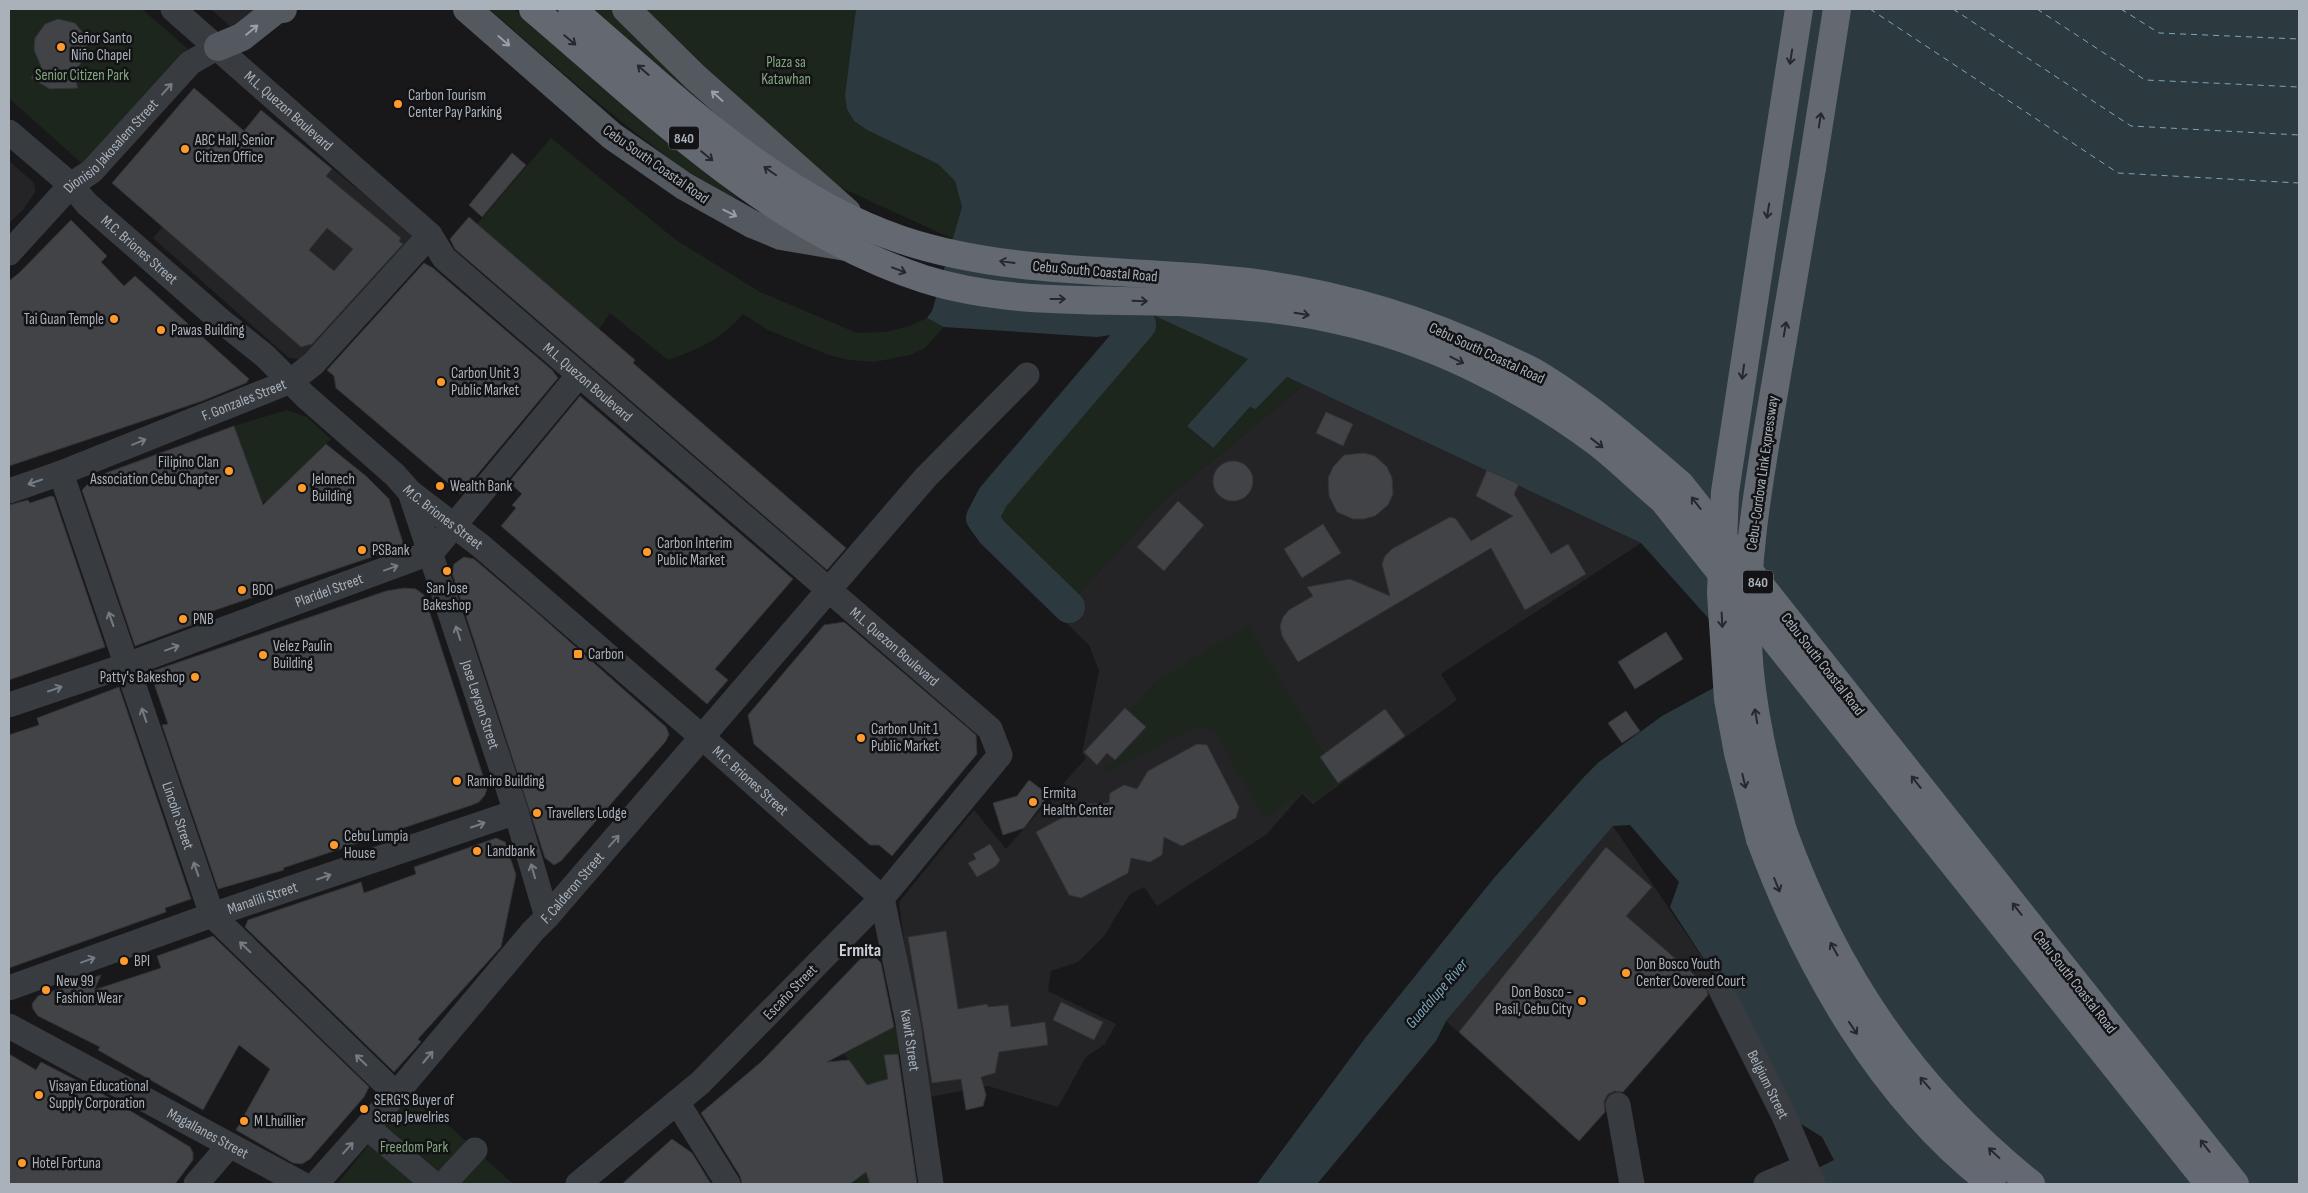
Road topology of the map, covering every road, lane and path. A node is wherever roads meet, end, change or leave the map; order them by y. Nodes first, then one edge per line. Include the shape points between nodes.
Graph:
1 (173, 9) edge
2 (283, 9) edge
3 (467, 9) edge
4 (532, 9) edge
5 (572, 9) edge
6 (626, 9) edge
7 (1799, 9) edge
8 (1837, 9) edge
9 (218, 47) junction
10 (9, 132) edge
11 (71, 185) junction
12 (861, 223) junction
13 (430, 235) junction
14 (852, 249) junction
15 (9, 253) edge
16 (579, 375) junction
17 (1027, 375) dead end
18 (291, 381) junction
19 (61, 473) junction
20 (9, 492) edge
21 (410, 492) junction
22 (456, 525) junction
23 (432, 552) junction
24 (829, 590) junction
25 (127, 665) junction
26 (9, 705) edge
27 (703, 738) junction
28 (1000, 755) joint
29 (516, 812) junction
30 (882, 898) junction
31 (212, 915) junction
32 (547, 917) junction
33 (1719, 986) dead end
34 (9, 988) edge
35 (9, 1026) edge
36 (396, 1094) junction
37 (677, 1102) junction
38 (1618, 1106) dead end
39 (375, 1134) dead end
40 (228, 1147) junction
41 (475, 1150) dead end
42 (1809, 1176) edge
43 (440, 1182) edge
44 (196, 1184) edge
45 (302, 1184) edge
46 (316, 1184) edge
47 (578, 1184) edge
48 (728, 1184) edge
49 (931, 1184) edge
50 (1632, 1184) edge
51 (1766, 1184) edge
52 (1992, 1184) edge
53 (2031, 1184) edge
54 (2209, 1184) edge
55 (2236, 1184) edge

1 - 9 street, M.L. Quezon Boulevard
9 -> 2 main road via 242,37 276,10
3 -> 14 main road, Cebu South Coastal Road via 612,136 708,201 782,236
4 -> 14 highway, Cebu South Coastal Road / 840 via 720,167 795,219
12 -> 5 highway, Cebu South Coastal Road / 840 via 776,175 733,145
12 -> 6 main road, Cebu South Coastal Road via 695,77
7 -> 52 highway, Cebu-Cordova Link Expressway, bridge via 1725,492 1721,594 1728,699 1760,839 1784,902 1812,961 1842,1011 1896,1087 1940,1137
53 -> 8 highway, Cebu-Cordova Link Expressway, bridge via 1958,1120 1911,1067 1861,997 1832,947 1783,831 1762,751 1752,696 1748,594 1756,500
11 -> 9 street, Dionisio Jakosalem Street via 92,171 190,63
9 - 13 street, M.L. Quezon Boulevard
10 - 11 street, M.C. Briones Street
11 - 15 street, Dionisio Jakosalem Street
11 - 18 street, M.C. Briones Street via 87,204
55 -> 12 highway, Cebu South Coastal Road / 840, bridge via 1680,484 1612,425 1541,376 1466,340 1401,315 1346,299 1247,282 1090,271 977,258 932,249
13 - 16 street, M.L. Quezon Boulevard via 444,258
13 - 18 street, F. Gonzales Street via 313,364
14 -> 54 highway, Cebu South Coastal Road / 840, bridge via 927,280 1023,298 1246,305 1337,320 1447,355 1531,397 1590,438 1662,500
16 - 22 street, Plaridel Street
16 - 24 street, M.L. Quezon Boulevard
17 - 24 street, F. Calderon Street via 926,477
19 -> 18 street, F. Gonzales Street
18 - 21 street, M.C. Briones Street via 395,474
19 -> 20 street, F. Gonzales Street
25 -> 19 street, Lincoln Street
21 - 22 street, M.C. Briones Street
21 - 23 street, Jose Leyson Street
22 - 23 street, Plaridel Street
22 - 27 street, M.C. Briones Street
25 -> 23 street, Plaridel Street
29 -> 23 street, Jose Leyson Street
24 - 27 street, F. Calderon Street
24 - 28 street, M.L. Quezon Boulevard via 990,729
26 -> 25 street, Plaridel Street
31 -> 25 street, Lincoln Street
27 - 30 street, M.C. Briones Street
32 -> 27 street, F. Calderon Street
28 - 30 street, Escaño Street
31 -> 29 street, Manalili Street
32 -> 29 street, Jose Leyson Street
30 - 37 street, Escaño Street via 700,1083
30 - 49 street, Kawit Street via 908,1023
34 -> 31 street, Manalili Street
36 -> 31 street, Lincoln Street
36 -> 32 street, F. Calderon Street
33 - 42 street, Belgium Street via 1784,1116
35 - 40 street, Magallanes Street
46 -> 36 street, F. Calderon Street
37 - 47 street, Escaño Street
37 - 48 street
38 - 50 street
39 - 43 street
40 - 44 street
40 - 45 street, Magallanes Street
41 - 43 street
42 - 51 street

